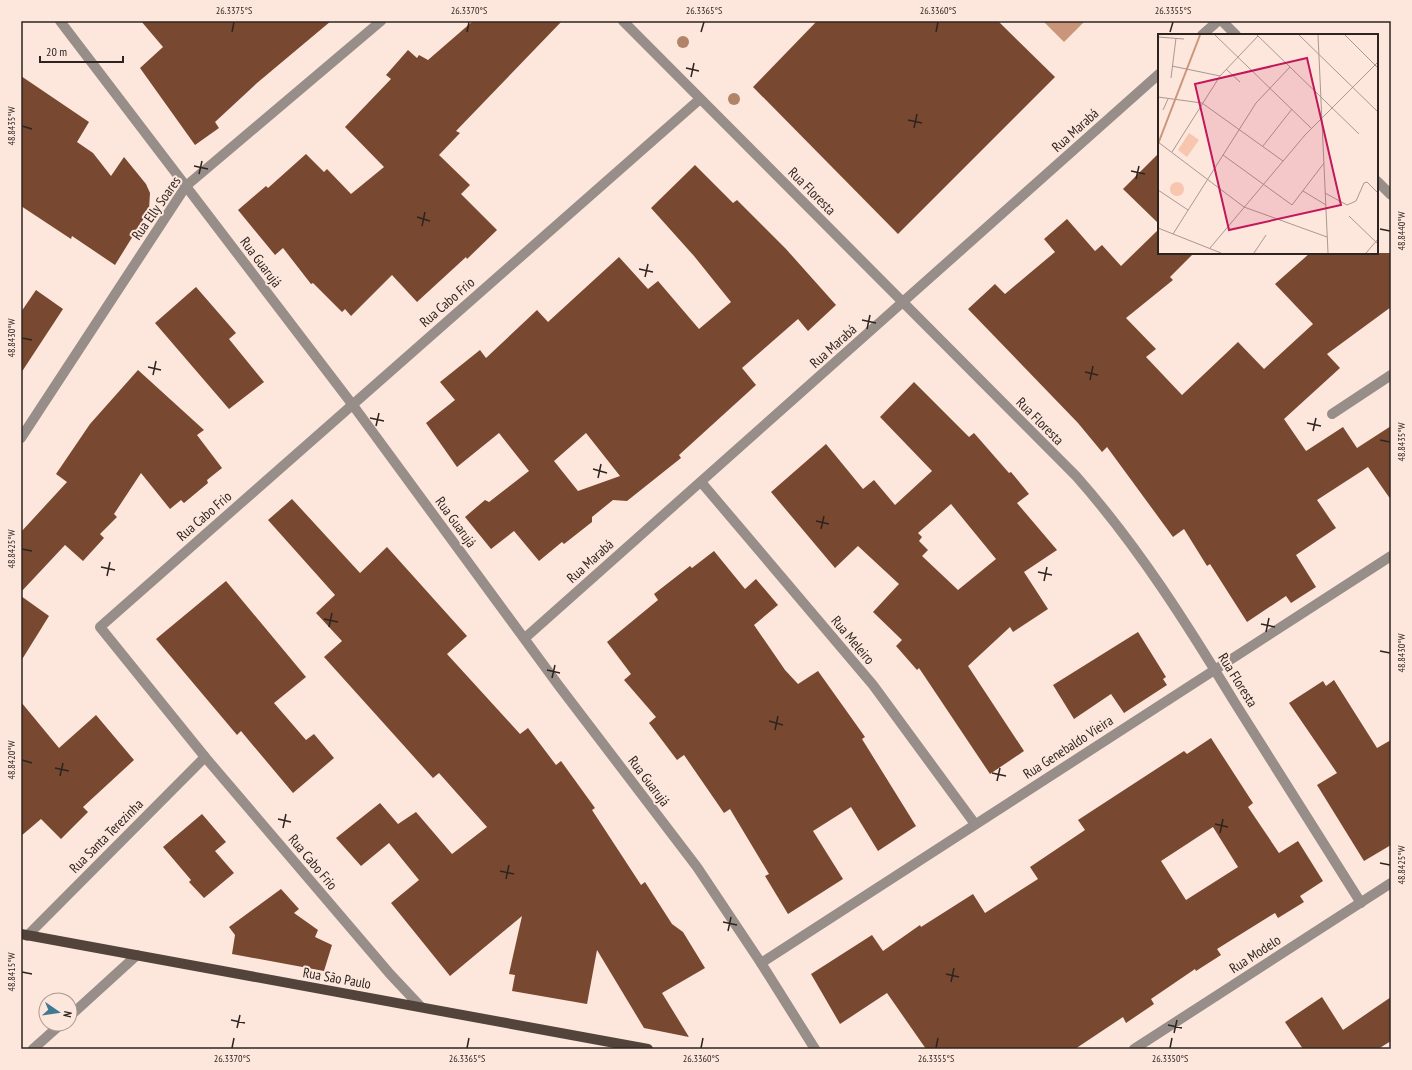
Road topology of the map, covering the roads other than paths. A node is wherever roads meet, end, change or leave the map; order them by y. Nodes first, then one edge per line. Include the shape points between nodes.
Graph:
1 (60, 21) edge
2 (381, 21) edge
3 (623, 21) edge
4 (1218, 21) edge
5 (1222, 21) edge
6 (1203, 34) edge
7 (1235, 34) edge
8 (1158, 75) edge
9 (700, 98) junction
10 (1378, 182) edge
11 (186, 186) junction
12 (1391, 195) edge
13 (902, 302) junction
14 (1391, 375) edge
15 (352, 404) junction
16 (1332, 414) dead end
17 (21, 438) edge
18 (701, 482) junction
19 (1391, 556) edge
20 (525, 638) junction
21 (1215, 669) junction
22 (205, 757) junction
23 (975, 824) junction
24 (1391, 883) edge
25 (1361, 903) junction
26 (24, 935) edge
27 (137, 956) junction
28 (761, 963) junction
29 (421, 1007) junction
30 (78, 1009) edge
31 (52, 1032) edge
32 (33, 1049) edge
33 (648, 1049) edge
34 (815, 1049) edge
35 (1134, 1049) edge

1 - 11 street, Rua Guarujá
2 - 11 street, Rua Elly Soares
3 - 9 street, Rua Floresta
4 - 6 street
5 - 7 street
8 - 13 street, Rua Marabá
9 - 13 street, Rua Floresta
9 - 15 street, Rua Cabo Frio
10 - 12 street
11 - 15 street, Rua Guarujá
11 - 17 street, Rua Elly Soares
13 - 18 street, Rua Marabá
13 - 21 street, Rua Floresta via 1076,476 1106,510
14 - 16 street
15 - 20 street, Rua Guarujá
15 - 22 street, Rua Cabo Frio via 100,627
18 - 20 street, Rua Marabá
18 - 23 street, Rua Meleiro via 873,685
19 - 21 street, Rua Genebaldo Vieira
20 - 28 street, Rua Guarujá via 697,867
21 - 23 street, Rua Genebaldo Vieira
21 - 25 street, Rua Floresta
22 - 26 street, Rua Santa Terezinha
22 - 29 street, Rua Cabo Frio
23 - 28 street, Rua Genebaldo Vieira
24 - 25 street, Rua Modelo
25 - 35 street, Rua Modelo
26 - 27 main road, Rua São Paulo
27 - 29 main road, Rua São Paulo
27 - 30 street
28 - 34 street, Rua Guarujá
29 - 33 main road, Rua São Paulo
31 - 32 street

